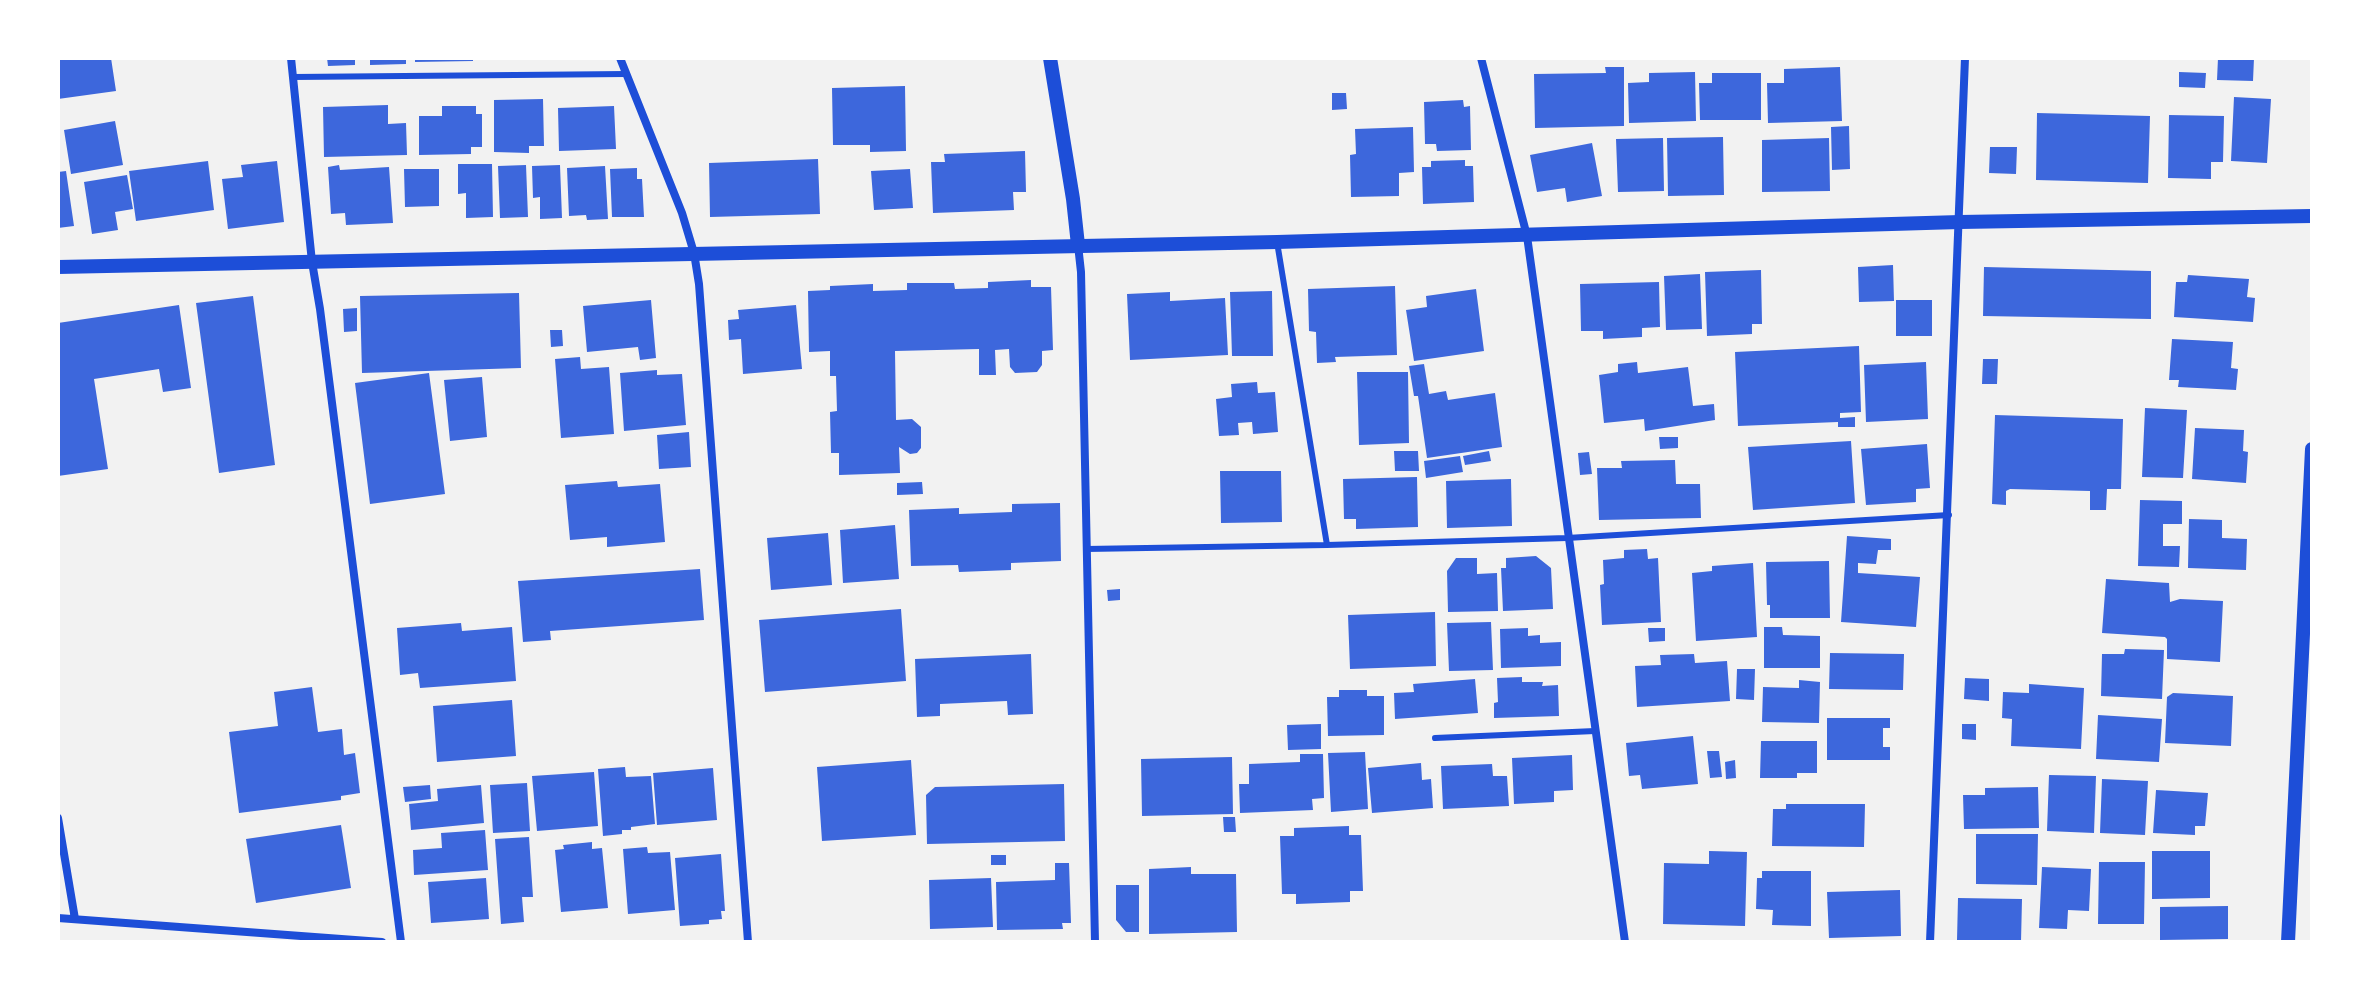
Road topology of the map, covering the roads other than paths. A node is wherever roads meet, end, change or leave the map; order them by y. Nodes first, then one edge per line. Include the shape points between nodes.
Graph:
1 (291, 58) edge
2 (620, 58) edge
3 (1050, 58) edge
4 (1481, 58) edge
5 (1965, 58) edge
6 (626, 74) junction
7 (293, 77) junction
8 (2312, 216) edge
9 (1960, 222) junction
10 (1527, 236) junction
11 (1277, 242) junction
12 (1078, 245) junction
13 (694, 253) junction
14 (312, 262) junction
15 (58, 267) edge
16 (2312, 449) edge
17 (1949, 515) junction
18 (1567, 538) junction
19 (1327, 545) junction
20 (1086, 549) junction
21 (1595, 731) junction
22 (1435, 738) dead end
23 (58, 818) edge
24 (58, 918) edge
25 (75, 919) junction
26 (382, 942) edge
27 (401, 942) edge
28 (748, 942) edge
29 (1095, 942) edge
30 (1625, 942) edge
31 (1930, 942) edge
32 (2288, 942) edge

1 - 7 street
2 - 6 street
3 - 12 street
4 - 10 street
5 - 9 street
6 - 7 lane
6 - 13 street
7 - 14 street
8 - 9 street
9 - 10 street
9 - 17 street
10 - 11 street
10 - 18 street
11 - 12 street
11 - 19 lane
12 - 13 street
12 - 20 street
13 - 14 street
13 - 28 street
14 - 15 street
14 - 27 street
16 - 32 street
17 - 18 lane
17 - 31 street
18 - 19 lane
18 - 21 street
19 - 20 lane
20 - 29 street
21 - 22 lane
21 - 30 street
23 - 25 street
24 - 25 street
25 - 26 street

